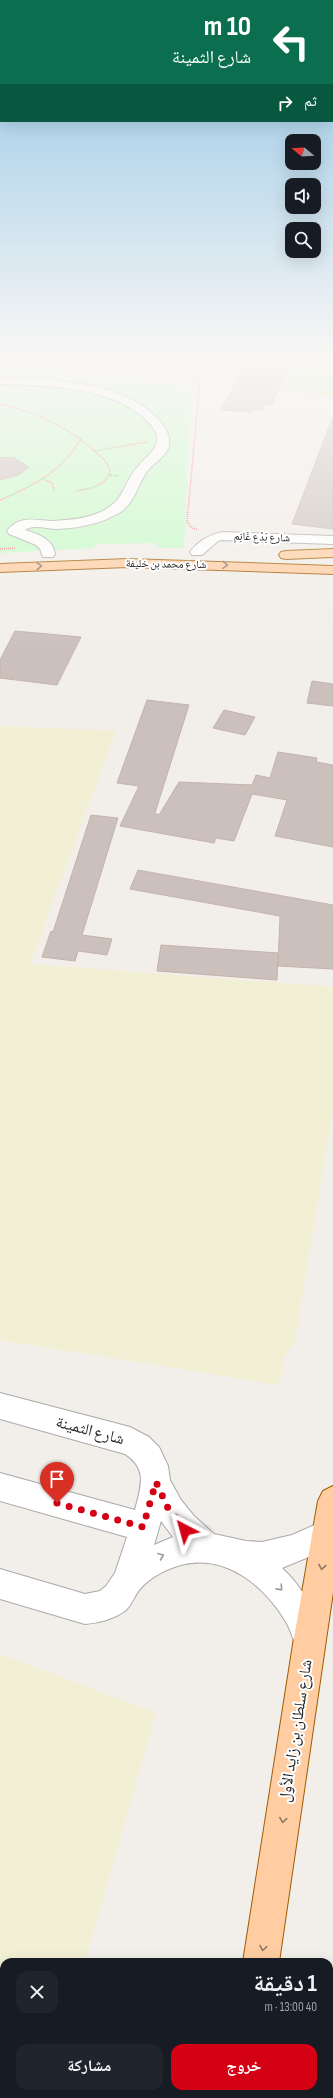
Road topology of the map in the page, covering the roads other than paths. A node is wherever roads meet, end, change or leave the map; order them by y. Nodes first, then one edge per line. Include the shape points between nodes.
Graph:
1 (155, 457) edge
2 (333, 540) edge
3 (197, 552) junction
4 (333, 553) edge
5 (48, 554) junction
6 (0, 557) edge
7 (333, 557) edge
8 (285, 562) junction
9 (0, 568) edge
10 (333, 570) edge
11 (333, 574) edge
12 (0, 1406) edge
13 (156, 1482) junction
14 (0, 1487) edge
15 (333, 1501) edge
16 (143, 1527) junction
17 (328, 1534) junction
18 (208, 1548) junction
19 (238, 1556) junction
20 (129, 1578) junction
21 (0, 1584) edge
22 (310, 1638) junction
23 (262, 1958) edge

1 - 5 street via 138,476 126,500 114,510 76,523 27,523 14,531 44,544
2 - 3 street, شارع بَدْع غَانِم via 215,537
3 - 5 main road, شارع محمد بن خليفة
3 - 8 main road, شارع محمد بن خليفة
4 - 8 main road
5 - 6 main road, شارع محمد بن خليفة
7 - 8 main road, شارع محمد بن خليفة
9 -> 8 main road, شارع محمد بن خليفة via 128,563
8 - 10 main road, شارع محمد بن خليفة
8 - 11 main road
12 - 13 street, شارع الثمينة via 139,1446 153,1462
13 - 16 street, شارع الثمينة
13 - 18 street, شارع الثمينة via 176,1519 185,1530
14 - 16 street
15 - 17 main road, شارع سلطان بن زايد الأول
16 - 20 street, شارع الثمينة
17 - 19 street, شارع الثمينة via 285,1553 254,1557
17 -> 22 main road, شارع سلطان بن زايد الأول
18 - 19 street, شارع الثمينة
20 -> 18 street, شارع الثمينة via 153,1560 166,1554
19 -> 22 street, شارع الثمينة via 268,1575 281,1588 302,1620
20 - 21 street, شارع الثمينة via 123,1592 112,1602 99,1608 85,1609
22 -> 23 main road, شارع سلطان بن زايد الأول

